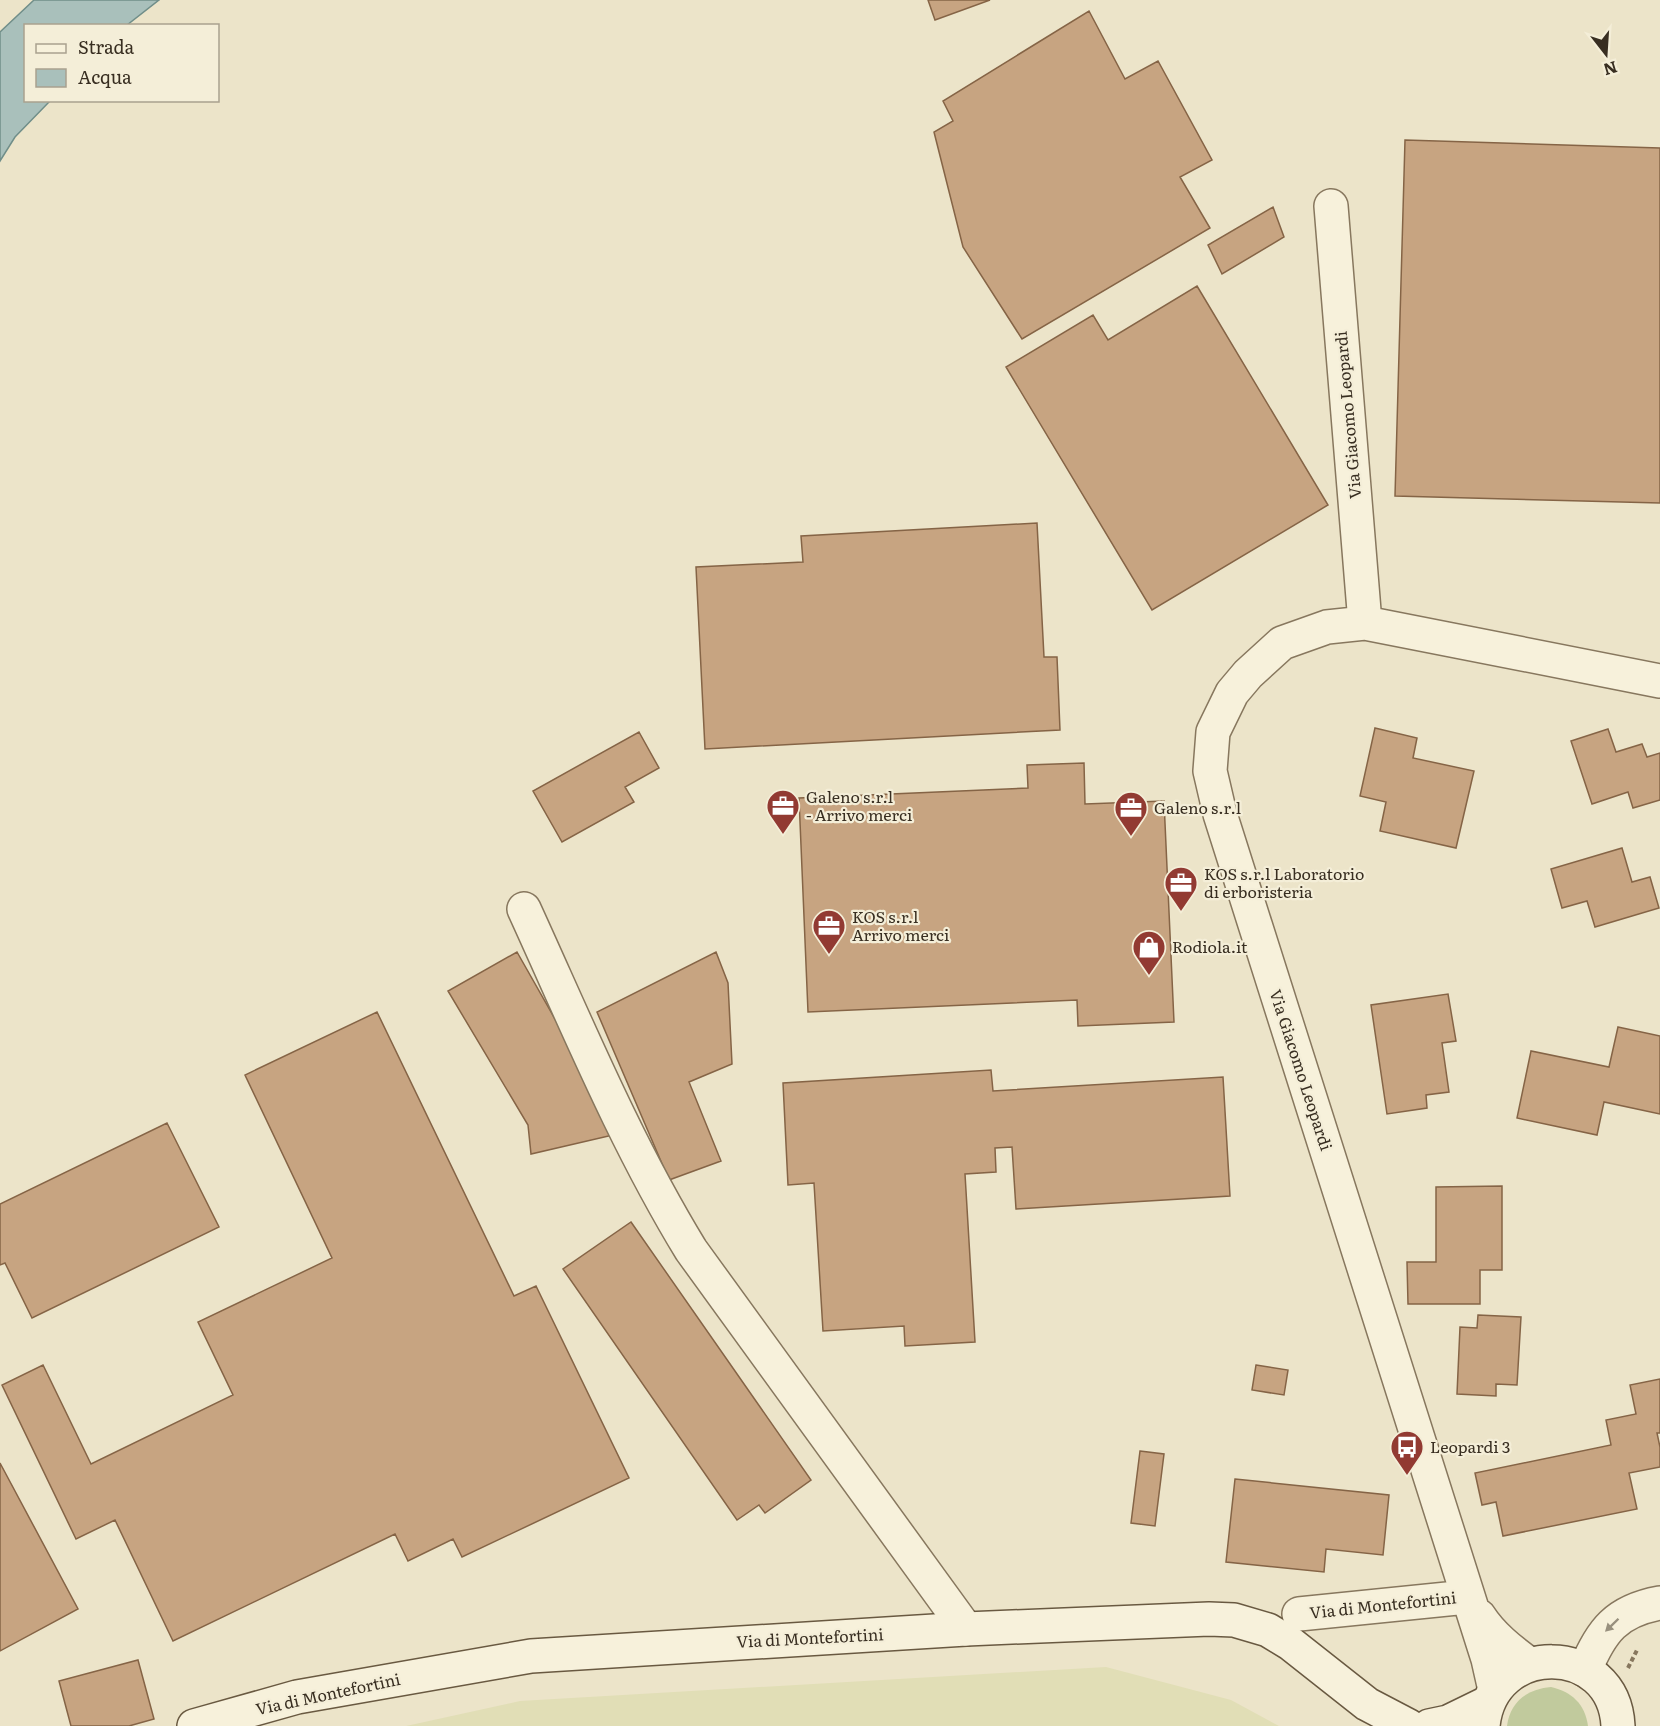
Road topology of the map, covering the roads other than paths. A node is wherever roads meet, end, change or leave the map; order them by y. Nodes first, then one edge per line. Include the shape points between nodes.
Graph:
1 (1331, 206) dead end
2 (1365, 623) junction
3 (1660, 681) edge
4 (524, 909) dead end
5 (1467, 1597) junction
6 (1660, 1603) edge
7 (1299, 1614) dead end
8 (966, 1629) junction
9 (1529, 1664) junction
10 (1585, 1670) junction
11 (1488, 1706) edge
12 (1417, 1725) edge
13 (194, 1726) edge
14 (1618, 1726) edge

1 - 2 street, Via Giacomo Leopardi
2 - 3 street, Via Giacomo Leopardi
2 - 5 street, Via Giacomo Leopardi via 1327,627 1282,644 1248,674 1232,693 1213,732 1210,771 1220,814
4 - 8 street via 628,1137 691,1250
5 - 7 street, Via di Montefortini
5 - 9 street, Via Giacomo Leopardi via 1487,1628
5 - 11 street, Via Giacomo Leopardi via 1488,1659
6 -> 10 street via 1623,1615 1611,1624
8 - 12 street, Via di Montefortini via 1184,1619 1253,1624 1291,1644 1367,1704
8 - 13 street, Via di Montefortini via 531,1656 297,1697
9 - 10 street, Via di Montefortini via 1567,1663
9 - 11 street, Via di Montefortini via 1504,1679
10 - 14 street, Via di Montefortini via 1611,1697
11 - 12 street, Via di Montefortini via 1448,1722

